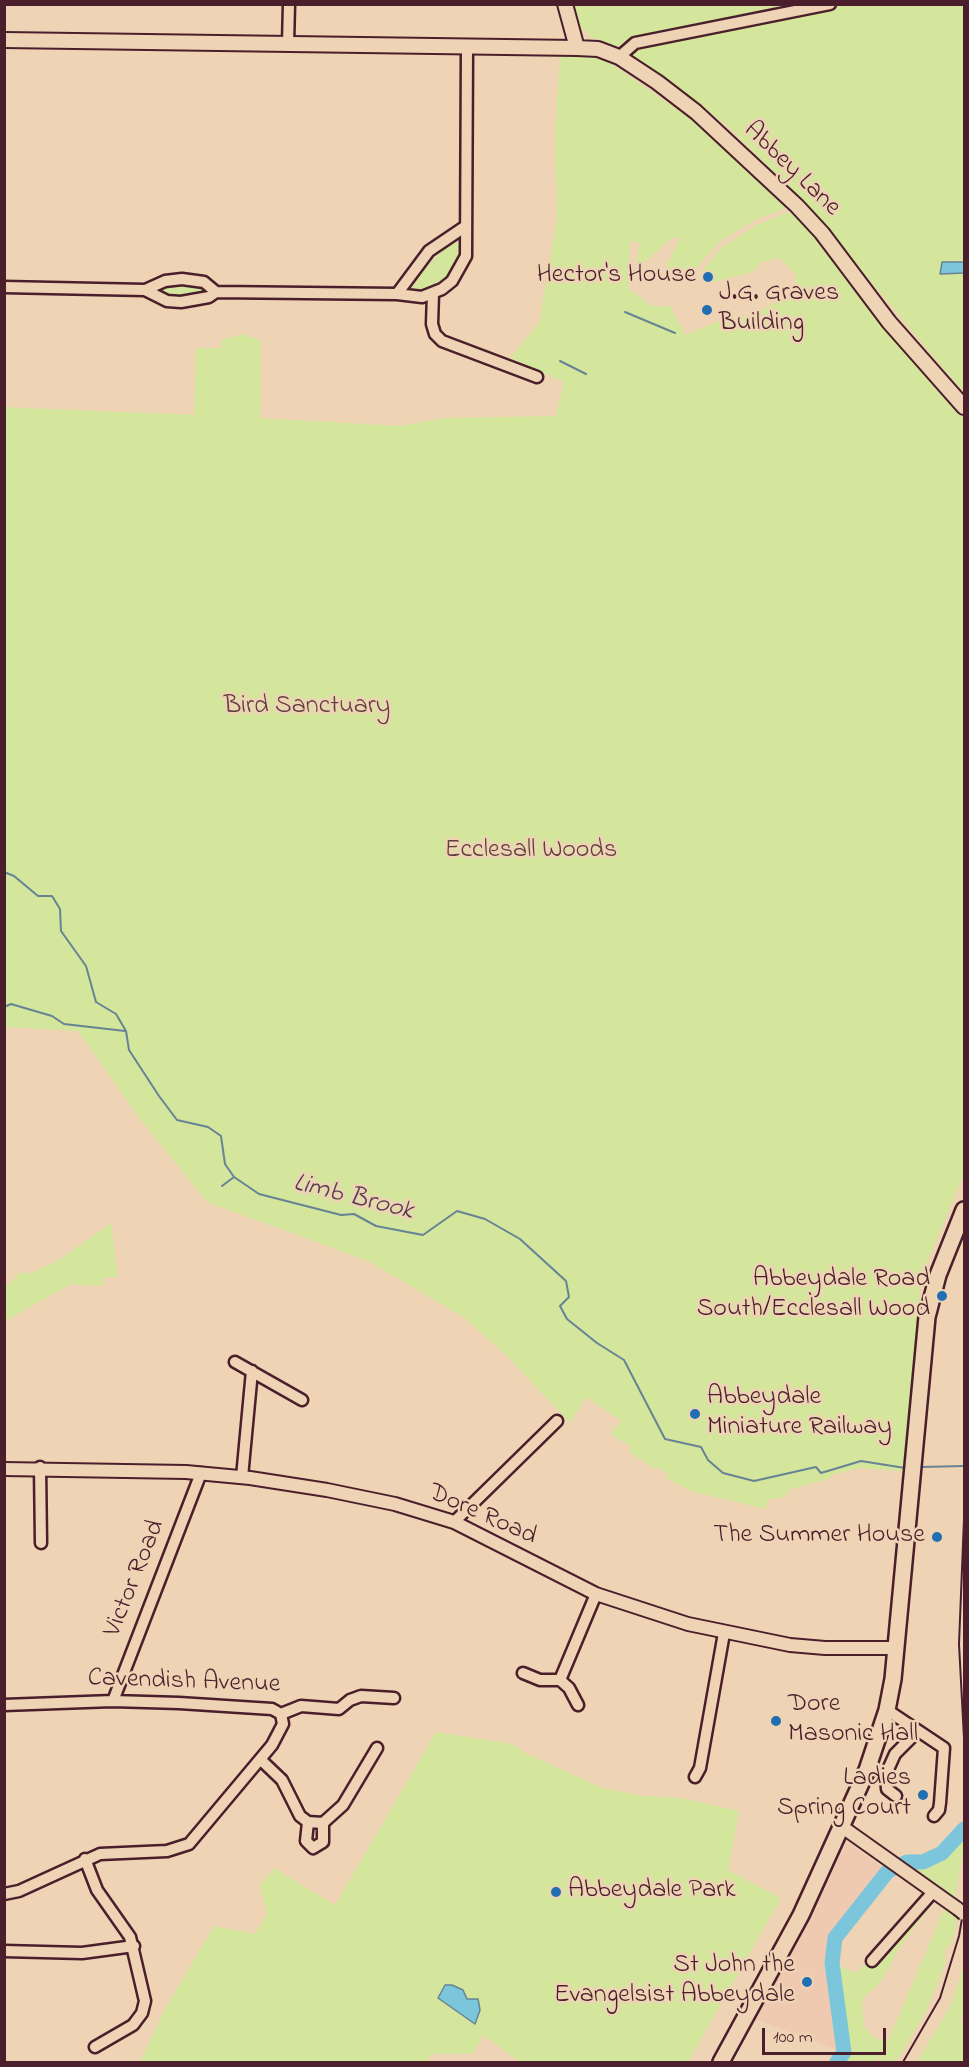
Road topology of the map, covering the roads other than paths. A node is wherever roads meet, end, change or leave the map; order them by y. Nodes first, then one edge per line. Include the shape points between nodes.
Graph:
1 (288, 4) edge
2 (565, 4) edge
3 (830, 4) edge
4 (4, 40) edge
5 (288, 45) junction
6 (467, 47) junction
7 (577, 48) junction
8 (619, 57) junction
9 (466, 225) junction
10 (4, 287) edge
11 (145, 290) junction
12 (216, 292) junction
13 (433, 293) junction
14 (397, 294) junction
15 (537, 377) dead end
16 (964, 407) edge
17 (964, 1210) edge
18 (235, 1362) dead end
19 (252, 1371) junction
20 (302, 1400) dead end
21 (557, 1421) dead end
22 (40, 1467) junction
23 (4, 1468) edge
24 (201, 1473) junction
25 (242, 1477) junction
26 (454, 1522) junction
27 (41, 1543) dead end
28 (597, 1594) junction
29 (724, 1633) junction
30 (896, 1648) junction
31 (523, 1673) dead end
32 (560, 1680) junction
33 (394, 1698) dead end
34 (113, 1701) junction
35 (4, 1705) edge
36 (578, 1705) dead end
37 (887, 1710) junction
38 (281, 1714) junction
39 (918, 1731) junction
40 (377, 1748) dead end
41 (261, 1760) junction
42 (695, 1777) dead end
43 (896, 1796) dead end
44 (933, 1816) dead end
45 (308, 1822) junction
46 (323, 1823) junction
47 (841, 1826) junction
48 (85, 1859) junction
49 (933, 1892) junction
50 (4, 1894) edge
51 (961, 1911) edge
52 (134, 1946) junction
53 (4, 1951) edge
54 (872, 1961) dead end
55 (95, 2047) dead end
56 (721, 2062) edge

1 - 5 street
2 - 7 main road
3 - 8 street via 635,43
4 - 5 main road, Abbey Lane
5 - 6 main road, Abbey Lane
6 - 7 main road, Abbey Lane
6 - 9 street
7 - 8 main road, Abbey Lane
8 - 16 main road, Abbey Lane via 696,112 822,232 888,322
9 - 13 street via 463,263 452,281
9 - 14 street via 429,251
10 - 11 street
11 - 12 street via 167,301 198,300
11 - 12 street via 182,279 204,282
12 - 14 street
13 - 14 street via 422,297
13 - 15 street via 432,324 442,341
17 - 30 main road via 938,1275 927,1317
18 - 19 street
19 - 20 street
19 - 25 street
21 - 26 street
22 - 23 street, Dore Road
22 - 24 street, Dore Road
22 - 27 street
24 - 25 street, Dore Road
24 - 34 street, Victor Road
25 - 26 street, Dore Road via 384,1502
26 - 28 street, Dore Road
28 - 29 street, Dore Road
28 - 32 street
29 - 30 street, Dore Road via 822,1648
29 - 42 street via 700,1768
30 - 37 main road
31 - 32 street via 540,1680
32 - 36 street
33 - 38 street, Cavendish Avenue via 362,1696 339,1709 301,1706
34 - 35 street, Cavendish Avenue
34 - 38 street, Cavendish Avenue via 224,1705 273,1709
37 - 39 street
37 - 47 main road via 867,1770
38 - 41 street via 281,1732
39 - 43 street via 895,1754 886,1774 886,1789
39 - 44 street via 944,1748 939,1810
40 - 46 street via 344,1806
41 - 45 street via 282,1780 296,1810
41 - 48 street via 189,1844 167,1851 106,1852
45 - 46 street
45 - 46 street via 306,1840 313,1848 323,1842
47 - 49 street
47 - 56 main road via 801,1916
48 - 50 street via 29,1887
48 - 52 street via 97,1890
49 - 51 street
49 - 54 street
52 - 53 street via 82,1953
52 - 55 street via 144,1994 142,2013 126,2031

